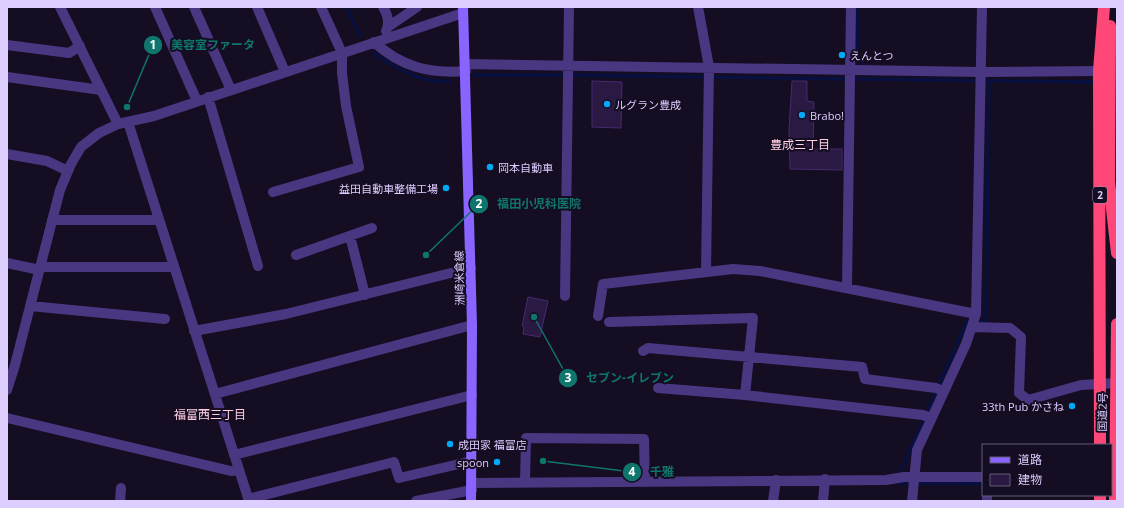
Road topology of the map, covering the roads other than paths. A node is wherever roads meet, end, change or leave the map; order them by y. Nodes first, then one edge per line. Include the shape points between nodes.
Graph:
1 (60, 7) edge
2 (154, 7) edge
3 (194, 7) edge
4 (257, 7) edge
5 (321, 7) edge
6 (384, 7) edge
7 (417, 7) edge
8 (569, 7) edge
9 (698, 7) edge
10 (851, 7) edge
11 (982, 7) edge
12 (1104, 7) edge
13 (1110, 7) edge
14 (463, 10) edge
15 (388, 27) junction
16 (378, 41) junction
17 (7, 45) edge
18 (80, 46) junction
19 (342, 53) junction
20 (466, 68) junction
21 (1099, 71) junction
22 (285, 72) junction
23 (568, 72) junction
24 (709, 74) junction
25 (850, 75) junction
26 (7, 77) edge
27 (981, 78) junction
28 (101, 90) junction
29 (231, 90) junction
30 (208, 97) junction
31 (197, 101) junction
32 (123, 123) junction
33 (7, 154) edge
34 (68, 170) junction
35 (273, 192) dead end
36 (52, 220) junction
37 (159, 220) junction
38 (372, 228) dead end
39 (350, 236) junction
40 (1117, 253) edge
41 (296, 255) dead end
42 (7, 263) edge
43 (258, 266) dead end
44 (174, 267) junction
45 (471, 268) junction
46 (40, 269) junction
47 (706, 272) junction
48 (847, 287) junction
49 (365, 296) junction
50 (565, 296) dead end
51 (30, 306) junction
52 (976, 314) junction
53 (598, 316) dead end
54 (165, 319) dead end
55 (609, 322) dead end
56 (1117, 324) edge
57 (472, 325) junction
58 (972, 327) junction
59 (194, 331) junction
60 (643, 351) dead end
61 (749, 356) junction
62 (11, 364) edge
63 (1117, 383) edge
64 (1101, 384) junction
65 (658, 388) dead end
66 (940, 389) junction
67 (7, 390) edge
68 (215, 394) junction
69 (472, 395) junction
70 (745, 395) junction
71 (927, 417) junction
72 (7, 418) edge
73 (1100, 444) edge
74 (234, 455) junction
75 (472, 460) junction
76 (239, 470) junction
77 (982, 477) edge
78 (776, 480) junction
79 (825, 480) junction
80 (645, 481) junction
81 (913, 481) junction
82 (525, 482) junction
83 (472, 486) junction
84 (121, 488) dead end
85 (249, 500) edge
86 (120, 501) edge
87 (416, 501) edge
88 (471, 501) edge
89 (773, 501) edge
90 (823, 501) edge
91 (912, 501) edge
92 (1115, 501) edge

1 - 18 street
2 - 31 street
3 - 29 street
4 - 22 street
5 - 19 street
6 - 15 street via 388,16
7 - 15 street
8 - 23 street
9 - 24 street
10 - 25 street
11 - 27 street
12 - 21 highway, 2
13 - 40 highway via 1109,182
14 - 16 street
14 - 20 main road, 洲崎米倉線
15 - 16 street
16 - 19 street
16 - 20 street via 385,52 406,64 443,73
17 - 18 street via 69,53
18 - 28 street
19 - 22 street
19 - 35 street via 346,106 358,167
20 - 23 street
20 - 45 main road, 洲崎米倉線
21 - 27 street
21 - 64 highway, 2
22 - 29 street
23 - 24 street
23 - 50 street
24 - 25 street
24 - 47 street
25 - 27 street via 864,69
25 - 48 street
26 - 28 street
27 - 52 street
28 - 32 street
29 - 30 street
30 - 31 street
30 - 43 street
31 - 32 street via 154,116
32 - 34 street via 99,133 81,148
32 - 37 street
33 - 34 street via 47,161
34 - 36 street
36 - 37 street
36 - 46 street
37 - 44 street
38 - 39 street
39 - 41 street
39 - 49 street
42 - 46 street
44 - 46 street
44 - 59 street
45 - 49 street
45 - 57 main road, 洲崎米倉線
46 - 51 street
47 - 48 street via 746,268
47 - 53 street via 602,284
48 - 52 street
49 - 59 street
51 - 54 street
51 - 62 street
52 - 58 street
55 - 61 street via 753,318
56 - 92 highway, 国道2号
57 - 68 street
57 - 69 main road, 洲崎米倉線
58 - 64 street via 1010,328 1021,337 1019,393 1028,400 1081,386
58 - 66 street via 966,344
59 - 68 street
60 - 61 street via 648,348
61 - 66 street via 862,367 865,379
61 - 70 street
62 - 67 street
63 - 64 street
64 - 73 highway, 2
65 - 70 street
66 - 71 street
68 - 74 street
69 - 74 street
69 - 75 main road, 洲崎米倉線
70 - 71 street
71 - 81 street via 917,450
72 - 76 street via 231,471
74 - 76 street
75 - 83 main road, 洲崎米倉線
75 - 85 street via 399,478 394,462
76 - 85 street
77 - 81 street
78 - 79 street
78 - 80 street
78 - 89 street
79 - 81 street via 886,480 901,477
79 - 90 street
80 - 82 street
80 - 82 street via 644,439 526,438
81 - 91 street
82 - 83 street
83 - 87 street
83 - 88 main road, 洲崎米倉線
84 - 86 street

